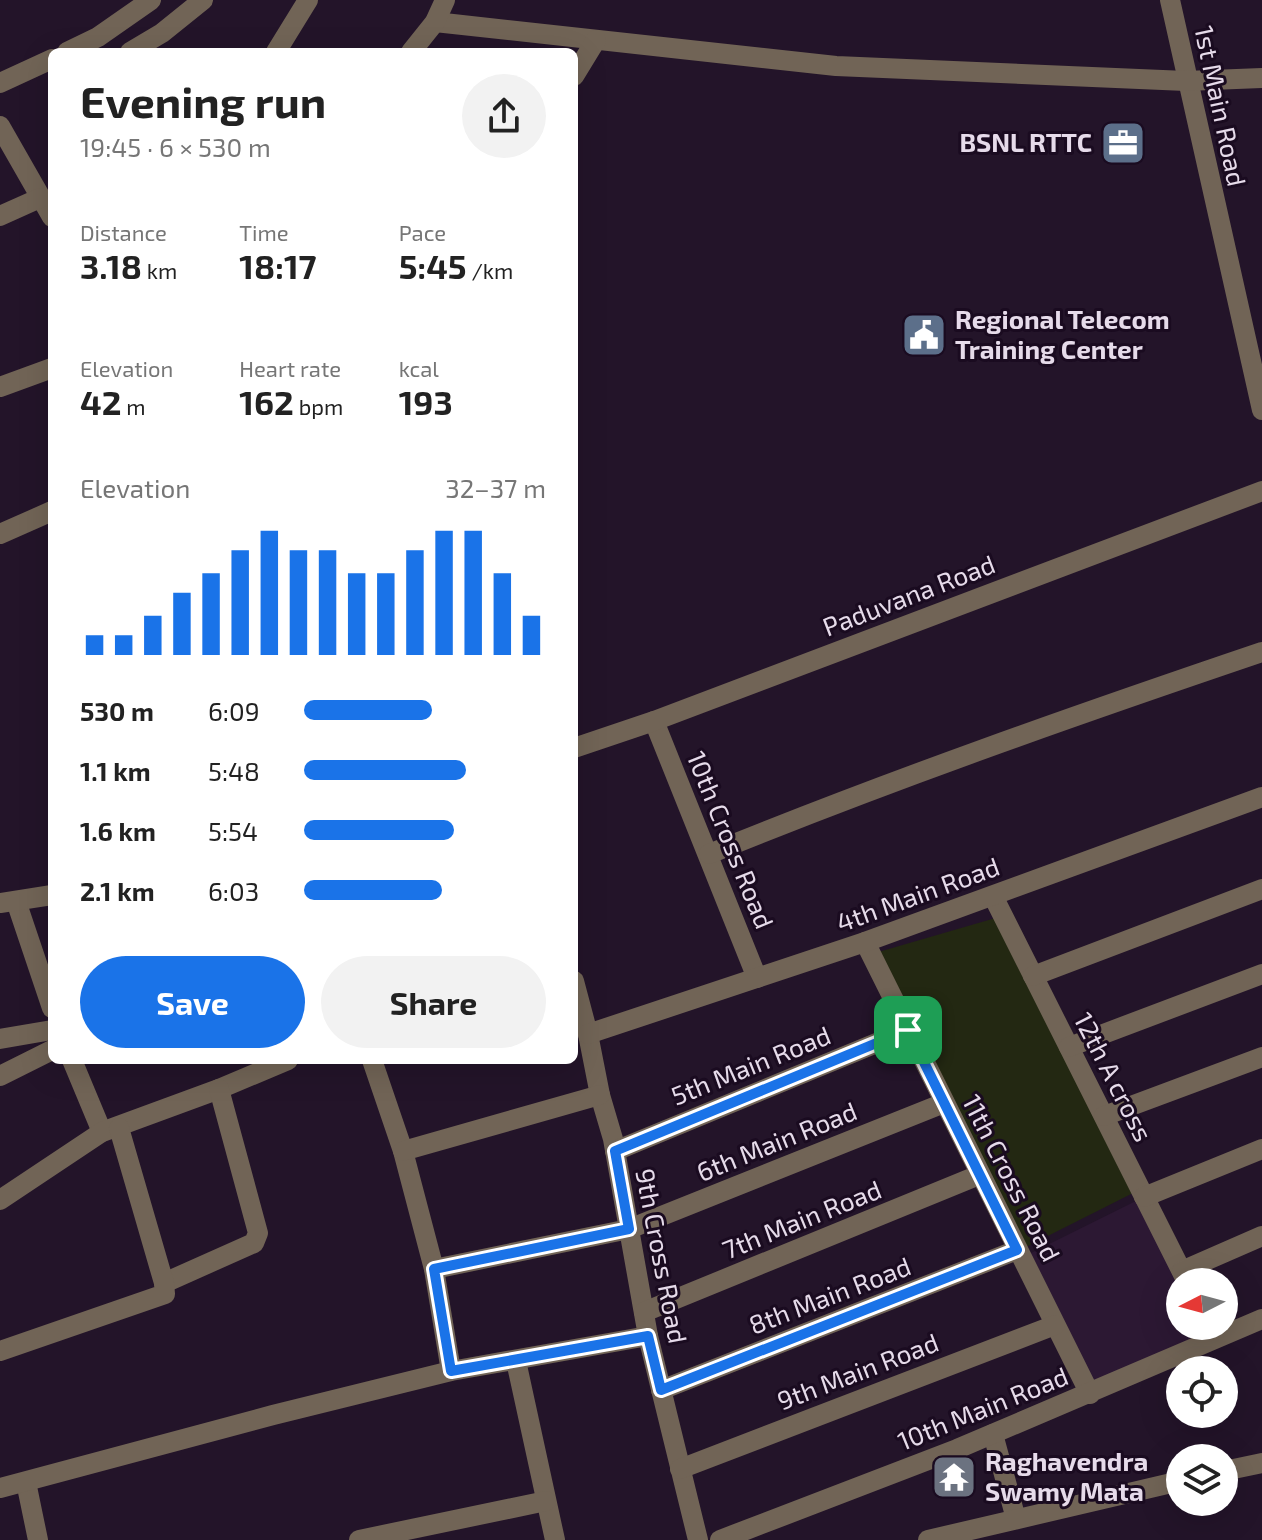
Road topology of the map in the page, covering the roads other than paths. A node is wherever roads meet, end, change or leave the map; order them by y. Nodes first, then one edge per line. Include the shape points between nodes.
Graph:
1 (151, 0) edge
2 (203, 0) edge
3 (308, 0) edge
4 (445, 0) edge
5 (1170, 0) edge
6 (435, 22) junction
7 (596, 40) junction
8 (104, 45) edge
9 (136, 48) edge
10 (278, 48) edge
11 (414, 48) edge
12 (48, 61) edge
13 (578, 69) edge
14 (1262, 78) edge
15 (1186, 81) junction
16 (0, 83) edge
17 (0, 126) edge
18 (40, 198) junction
19 (48, 211) edge
20 (0, 216) edge
21 (48, 369) edge
22 (0, 387) edge
23 (1262, 410) edge
24 (1262, 491) edge
25 (48, 513) edge
26 (0, 534) edge
27 (1262, 652) edge
28 (654, 721) junction
29 (578, 747) edge
30 (1262, 797) edge
31 (709, 854) junction
32 (1262, 889) edge
33 (48, 896) edge
34 (993, 896) junction
35 (8, 902) edge
36 (865, 942) junction
37 (1262, 974) edge
38 (1033, 976) junction
39 (757, 978) junction
40 (578, 996) edge
41 (48, 998) edge
42 (908, 1030) junction
43 (48, 1031) edge
44 (588, 1034) junction
45 (0, 1039) edge
46 (1069, 1047) junction
47 (48, 1052) edge
48 (1262, 1057) edge
49 (74, 1064) edge
50 (278, 1064) edge
51 (373, 1064) edge
52 (0, 1076) edge
53 (219, 1089) junction
54 (600, 1095) junction
55 (944, 1103) junction
56 (1104, 1116) junction
57 (111, 1130) junction
58 (1262, 1149) edge
59 (403, 1151) junction
60 (615, 1151) junction
61 (979, 1175) junction
62 (1144, 1197) junction
63 (0, 1200) edge
64 (629, 1229) junction
65 (1262, 1236) edge
66 (1017, 1250) junction
67 (1180, 1268) edge
68 (1200, 1268) edge
69 (434, 1269) junction
70 (164, 1283) junction
71 (644, 1312) junction
72 (1262, 1319) edge
73 (1055, 1325) junction
74 (1238, 1325) edge
75 (648, 1336) junction
76 (1196, 1340) edge
77 (0, 1351) edge
78 (516, 1361) junction
79 (451, 1371) junction
80 (661, 1390) junction
81 (1090, 1394) junction
82 (993, 1434) junction
83 (1262, 1463) edge
84 (1238, 1468) edge
85 (680, 1469) junction
86 (26, 1482) junction
87 (1166, 1484) edge
88 (0, 1488) edge
89 (546, 1501) junction
90 (1016, 1519) junction
91 (38, 1540) edge
92 (359, 1540) edge
93 (555, 1540) edge
94 (698, 1540) edge
95 (720, 1540) edge
96 (928, 1540) edge

1 - 8 street
2 - 9 street
3 - 10 street
4 - 6 street
5 - 15 street, 1st Main Road
6 - 7 street
6 - 11 street
7 - 13 street
7 - 15 street via 836,66
12 - 16 street
14 - 15 street
15 - 23 street, 1st Main Road
17 - 18 street
18 - 19 street
18 - 20 street
21 - 22 street
24 - 28 street, Paduvana Road
25 - 26 street
27 - 31 street via 1041,727
28 - 29 street, Paduvana Road
28 - 31 street, 10th Cross Road
30 - 34 street, 4th Main Road
31 - 39 street, 10th Cross Road
32 - 38 street
33 - 35 street
34 - 36 street, 4th Main Road
34 - 38 street, 12th A cross
35 - 41 street
36 - 39 street, 4th Main Road
36 - 42 street, 11th Cross Road
37 - 46 street
38 - 46 street, 12th A cross
39 - 44 street, 4th Main Road
40 - 44 street, 9th Cross Road
42 - 55 street, 11th Cross Road
42 - 60 street, 5th Main Road
43 - 45 street
44 - 54 street, 9th Cross Road
46 - 56 street, 12th A cross
47 - 52 street
48 - 56 street
49 - 57 street
50 - 53 street
51 - 59 street
53 - 57 street
53 - 70 street via 258,1233 254,1243
54 - 59 street
54 - 60 street, 9th Cross Road
55 - 61 street, 11th Cross Road
55 - 64 street, 6th Main Road
56 - 62 street, 12th A cross
57 - 63 street
57 - 70 street
58 - 62 street
59 - 69 street
60 - 64 street, 9th Cross Road
61 - 66 street, 11th Cross Road
61 - 71 street, 7th Main Road
62 - 67 street, 12th A cross
64 - 69 street, 6th Main Road
64 - 71 street, 9th Cross Road
65 - 68 street
66 - 73 street, 11th Cross Road
66 - 80 street, 8th Main Road
69 - 79 street
70 - 77 street via 165,1294
71 - 75 street, 9th Cross Road
72 - 74 street, 10th Main Road
73 - 81 street, 11th Cross Road
73 - 85 street, 9th Main Road
75 - 78 street
75 - 80 street, 9th Cross Road
76 - 81 street, 10th Main Road
78 - 79 street
78 - 89 street
79 - 86 street
80 - 85 street, 9th Cross Road
81 - 82 street, 10th Main Road
82 - 90 street
82 - 95 street, 10th Main Road
83 - 84 street
85 - 94 street, 9th Cross Road
86 - 88 street
86 - 91 street
87 - 90 street
89 - 92 street
89 - 93 street
90 - 96 street

